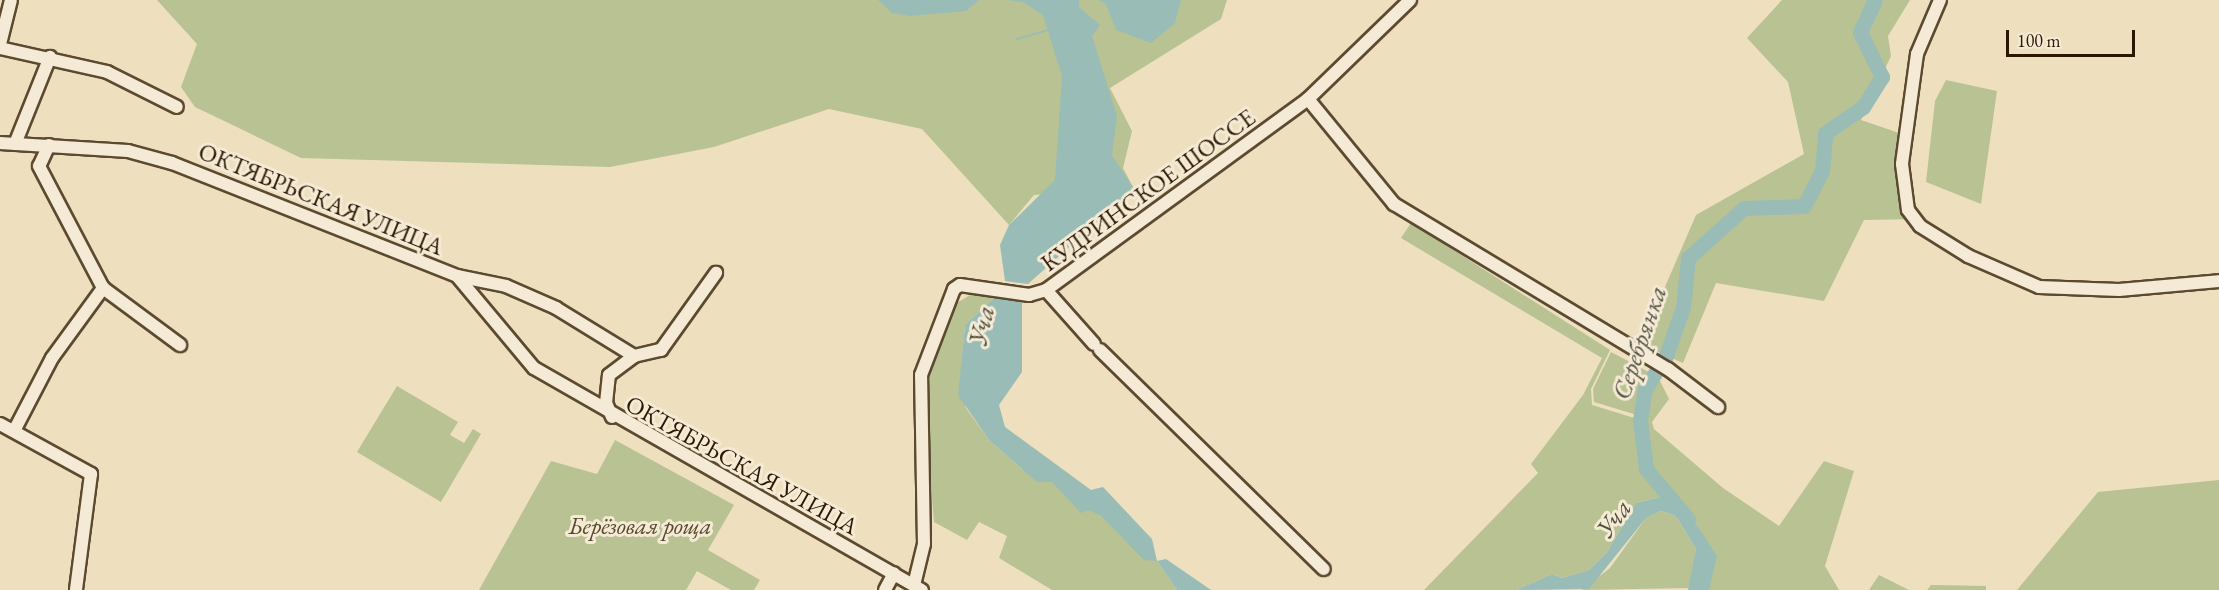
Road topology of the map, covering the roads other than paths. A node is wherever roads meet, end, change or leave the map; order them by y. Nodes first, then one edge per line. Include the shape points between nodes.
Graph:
1 (11, 0) edge
2 (1410, 0) edge
3 (1939, 1) edge
4 (0, 46) edge
5 (50, 57) junction
6 (1308, 99) junction
7 (177, 107) dead end
8 (0, 143) edge
9 (15, 144) junction
10 (49, 145) junction
11 (716, 273) dead end
12 (457, 276) junction
13 (2219, 281) edge
14 (103, 288) junction
15 (1046, 290) junction
16 (180, 345) dead end
17 (634, 356) junction
18 (1718, 407) dead end
19 (612, 417) junction
20 (0, 424) edge
21 (14, 431) junction
22 (1324, 569) dead end
23 (894, 573) junction
24 (918, 587) edge
25 (75, 590) edge
26 (885, 590) edge

1 - 4 street
2 - 6 street, КУДРИНСКОЕ ШОССЕ
3 - 13 street via 1913,77 1902,164 1908,210 1948,245 2006,276 2039,287 2095,290
4 - 5 street
5 - 7 street via 107,72
5 - 9 street
6 - 15 street, КУДРИНСКОЕ ШОССЕ
6 - 18 street via 1394,204 1663,367
8 - 9 street, ОКТЯБРЬСКАЯ УЛИЦА
9 - 10 street, ОКТЯБРЬСКАЯ УЛИЦА
10 - 12 street, ОКТЯБРЬСКАЯ УЛИЦА via 128,151 172,163
10 - 14 street via 39,166
11 - 17 street via 662,350
12 - 17 street via 506,286 546,304 608,335
12 - 19 street, ОКТЯБРЬСКАЯ УЛИЦА via 534,368
14 - 16 street
14 - 21 street via 52,358
15 - 22 street via 1097,347
15 - 24 street, КУДРИНСКОЕ ШОССЕ via 1029,295 954,289 921,375 925,533
17 - 19 street via 609,375 606,403
19 - 23 street, ОКТЯБРЬСКАЯ УЛИЦА
20 - 21 street
21 - 25 street via 91,474
23 - 24 street, ОКТЯБРЬСКАЯ УЛИЦА
23 - 26 street

